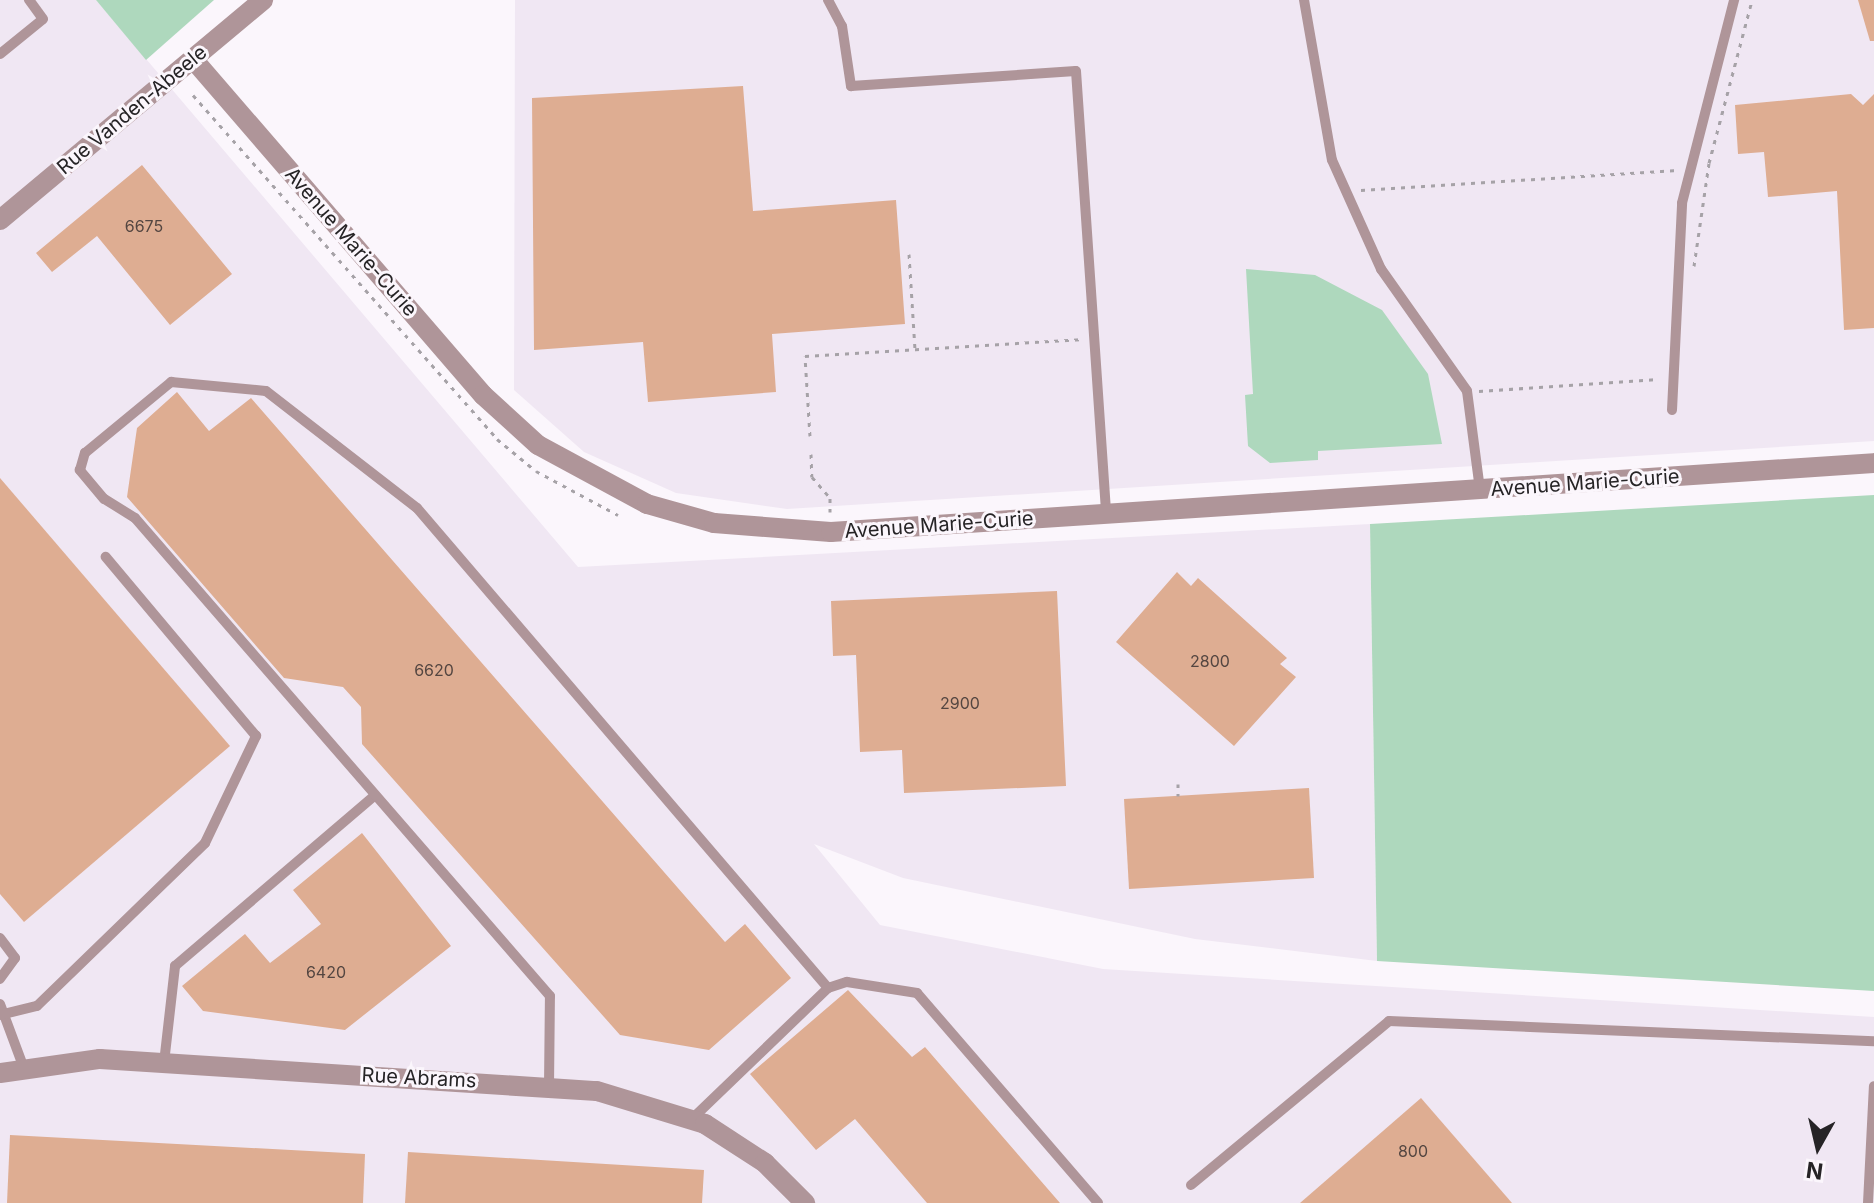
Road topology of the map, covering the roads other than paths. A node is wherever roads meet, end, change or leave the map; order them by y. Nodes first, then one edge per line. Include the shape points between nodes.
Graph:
1 (29, 0) edge
2 (263, 0) edge
3 (828, 0) edge
4 (1304, 0) edge
5 (1734, 0) edge
6 (0, 54) edge
7 (193, 59) junction
8 (0, 220) edge
9 (1672, 410) dead end
10 (1874, 463) edge
11 (1480, 490) junction
12 (1106, 514) junction
13 (106, 557) dead end
14 (375, 795) junction
15 (0, 938) edge
16 (0, 979) edge
17 (828, 988) junction
18 (0, 1004) edge
19 (4, 1015) edge
20 (1874, 1041) edge
21 (164, 1063) junction
22 (23, 1066) junction
23 (0, 1073) edge
24 (549, 1086) junction
25 (1874, 1086) edge
26 (693, 1118) junction
27 (1191, 1185) dead end
28 (805, 1203) edge
29 (1098, 1203) edge
30 (1868, 1203) edge

1 - 6 lane via 43,19
2 - 7 street, Rue Vanden-Abeele
3 - 12 lane via 842,26 851,86 1076,71
4 - 11 lane via 1321,114 1344,191 1381,269 1467,391
5 - 9 lane via 1689,169 1673,296
7 - 8 street, Rue Vanden-Abeele
7 - 12 street, Avenue Marie-Curie via 483,395 538,445 647,504 714,523 831,532
10 - 11 street, Avenue Marie-Curie
11 - 12 street, Avenue Marie-Curie
13 - 19 lane via 256,736 205,843 37,1006
14 - 17 lane via 135,518 104,499 80,470 85,453 171,382 266,391 417,508
14 - 21 lane via 175,966
14 - 24 lane via 550,996
15 - 16 lane via 15,958
17 - 26 lane
17 - 29 lane via 847,982 917,993
18 - 19 lane
19 - 22 lane
20 - 27 lane via 1389,1021
21 - 22 street, Rue Abrams via 85,1059
21 - 24 street, Rue Abrams
22 - 23 street, Rue Abrams
24 - 26 street, Rue Abrams via 627,1096
25 - 30 lane
26 - 28 street, Rue Abrams via 756,1156

